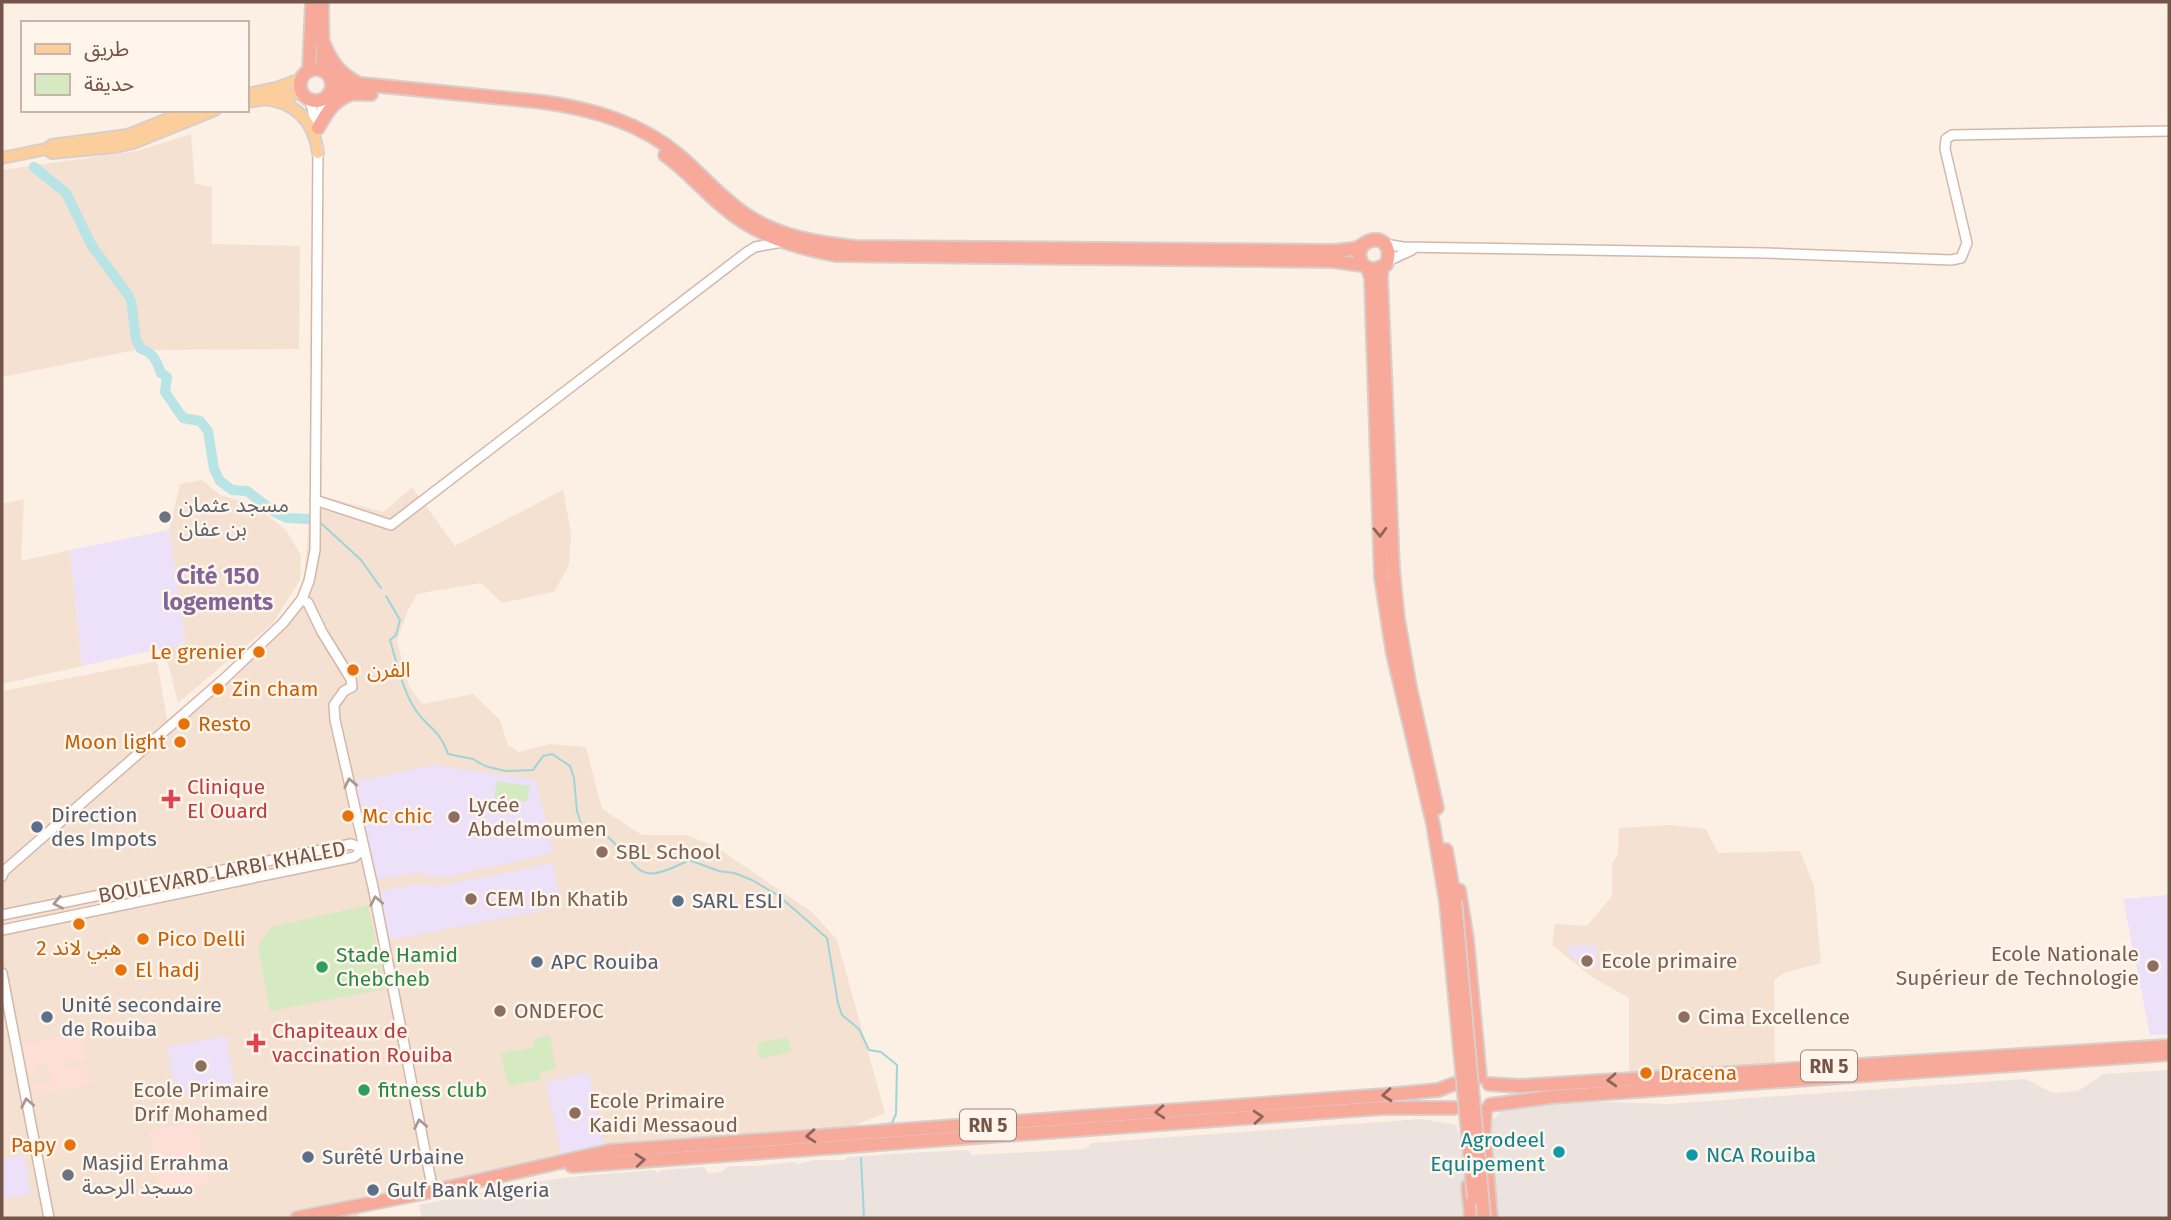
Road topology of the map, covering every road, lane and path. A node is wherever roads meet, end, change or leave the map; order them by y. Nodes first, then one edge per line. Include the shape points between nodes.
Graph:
1 (312, 2) edge
2 (322, 2) edge
3 (321, 38) junction
4 (310, 55) junction
5 (300, 78) junction
6 (327, 86) junction
7 (360, 89) junction
8 (248, 94) edge
9 (306, 96) junction
10 (262, 99) junction
11 (248, 102) edge
12 (185, 112) edge
13 (210, 112) edge
14 (318, 130) junction
15 (2169, 131) edge
16 (46, 149) junction
17 (318, 153) junction
18 (2, 158) edge
19 (782, 242) junction
20 (1385, 244) junction
21 (1362, 246) junction
22 (1421, 248) junction
23 (1385, 264) junction
24 (1365, 267) junction
25 (316, 500) junction
26 (302, 599) junction
27 (1441, 844) junction
28 (364, 849) junction
29 (2, 876) edge
30 (1450, 902) junction
31 (2, 915) edge
32 (2, 930) edge
33 (2, 973) edge
34 (2169, 1046) edge
35 (2169, 1054) edge
36 (1485, 1081) junction
37 (1456, 1082) junction
38 (1488, 1108) junction
39 (1457, 1110) junction
40 (665, 1152) junction
41 (433, 1191) junction
42 (48, 1218) edge
43 (297, 1218) edge
44 (1474, 1218) edge
45 (1484, 1218) edge
46 (1491, 1218) edge

1 - 4 highway
2 - 3 highway
3 - 6 highway
3 - 7 highway via 332,62
4 - 5 highway
4 - 5 highway
5 - 6 highway
5 - 8 main road
5 - 9 highway
6 - 7 highway
6 - 9 highway
6 - 14 main road
7 - 14 highway via 336,102
7 - 19 highway via 548,110 621,128 669,157 734,217
7 - 21 highway via 543,102 575,106 623,121 679,155 749,217 783,233 826,244 1334,251
9 - 10 main road
9 - 14 main road
10 - 11 main road
10 - 17 main road via 290,105 302,114 311,125
12 - 16 main road via 128,135
13 - 16 main road via 115,148 52,153
14 - 17 main road
15 - 22 main road via 1952,135 1946,139 1945,149 1967,243 1961,258 1951,260
16 - 18 main road
17 - 25 main road
19 - 24 highway via 836,255 870,257 1333,261
19 - 25 main road via 747,252 391,525
20 - 21 highway via 1370,240
20 - 22 main road
20 - 23 highway
21 - 24 highway via 1359,258
22 - 23 main road
23 - 24 highway
23 - 27 highway via 1392,556 1398,619
24 -> 27 highway via 1371,278 1381,578 1399,683
25 - 26 main road via 315,550
28 -> 26 main road via 334,705 352,687 351,678
26 - 29 main road via 225,678
27 - 30 highway
27 - 36 highway via 1453,859
27 - 37 highway
28 -> 31 main road, BOULEVARD LARBI KHALED via 351,844
28 - 32 main road, BOULEVARD LARBI KHALED via 354,857
41 -> 28 main road
30 - 44 highway, bridge
30 - 45 highway, bridge
42 -> 33 main road
34 -> 36 highway, RN 5 via 1519,1086
35 - 38 highway, RN 5 via 1521,1099
36 - 37 highway via 1469,1075
36 - 38 highway via 1492,1095
37 - 39 highway via 1451,1096
37 -> 40 highway, RN 5 via 1438,1090 1386,1095
38 - 39 highway via 1475,1116
38 - 46 highway via 1484,1132
40 -> 39 highway, RN 5 via 1382,1108
39 - 44 highway
40 - 41 highway, RN 5 via 609,1151
41 - 43 highway, RN 5

